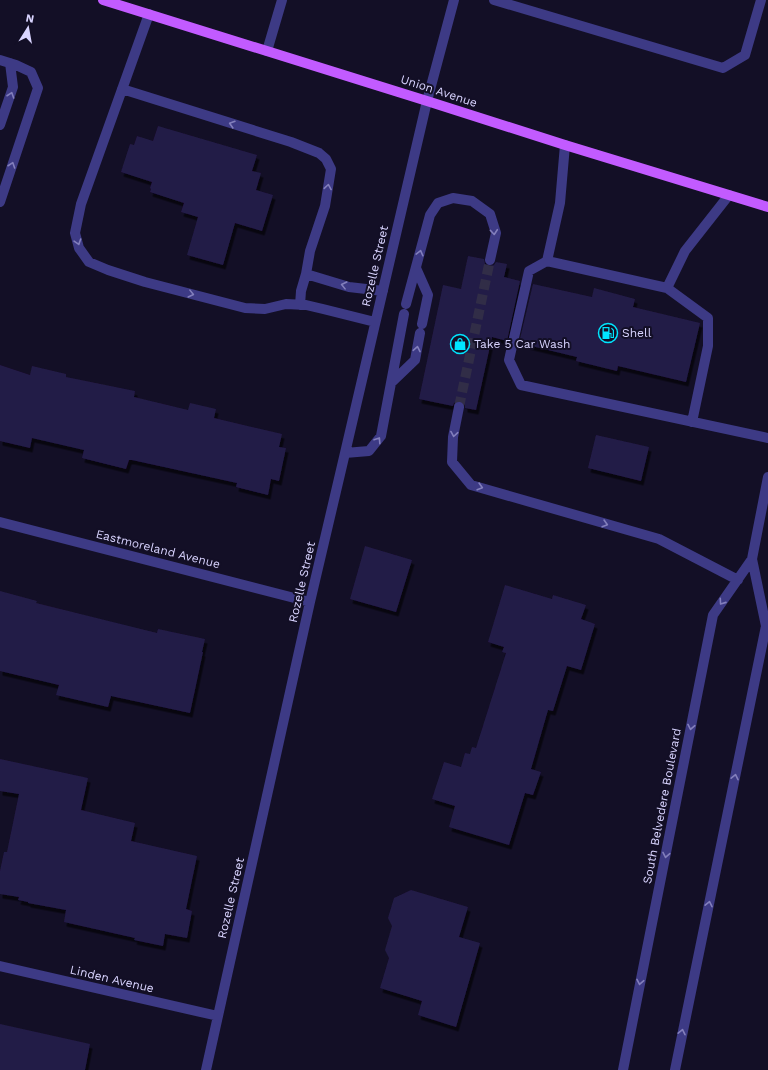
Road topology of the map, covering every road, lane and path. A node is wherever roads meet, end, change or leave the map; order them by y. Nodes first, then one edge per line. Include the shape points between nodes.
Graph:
1 (103, 0) edge
2 (282, 0) edge
3 (454, 0) edge
4 (494, 0) edge
5 (761, 0) edge
6 (149, 14) junction
7 (267, 51) junction
8 (0, 60) edge
9 (10, 63) junction
10 (122, 89) junction
11 (427, 101) junction
12 (0, 125) edge
13 (565, 145) junction
14 (729, 195) junction
15 (0, 202) edge
16 (768, 207) edge
17 (490, 260) tunnel mouth
18 (547, 261) junction
19 (416, 268) junction
20 (306, 274) junction
21 (667, 288) junction
22 (382, 291) junction
23 (300, 305) junction
24 (375, 322) junction
25 (391, 383) junction
26 (459, 407) tunnel mouth
27 (692, 422) junction
28 (768, 438) edge
29 (345, 453) junction
30 (768, 477) edge
31 (767, 489) edge
32 (0, 522) edge
33 (752, 559) junction
34 (738, 580) junction
35 (310, 602) junction
36 (764, 653) edge
37 (0, 966) edge
38 (218, 1016) junction
39 (206, 1070) edge
40 (623, 1070) edge
41 (675, 1070) edge

1 - 6 main road, Union Avenue
2 - 7 street
3 - 11 street, Rozelle Street
4 - 5 street via 723,68 745,55
6 - 7 main road, Union Avenue
6 - 10 street
7 - 11 main road, Union Avenue
8 - 9 street
12 -> 9 street via 14,87
15 -> 9 street via 38,88 31,72
20 -> 10 street via 310,251 325,206 331,169 326,159 319,153 291,142
10 -> 23 street via 81,204 75,233 79,248 89,262 145,282 246,308 266,309 286,304
11 - 13 main road, Union Avenue
11 - 22 street, Rozelle Street
13 - 14 main road, Union Avenue
13 - 18 street via 560,203
14 - 16 main road, Union Avenue
14 - 21 street via 685,251
19 -> 17 street via 430,215 438,203 453,198 472,201 490,214 496,233
18 - 21 street
18 - 27 street via 529,271 509,360 521,385
19 - 25 street via 405,309
25 -> 19 street via 415,360 428,295
22 -> 20 street via 349,287
20 - 23 street
21 - 27 street via 708,318 708,346
22 - 24 street, Rozelle Street
23 - 24 street via 324,308
24 - 29 street, Rozelle Street
29 -> 25 street via 369,451 381,436
26 -> 34 street via 453,437 452,462 471,485 660,540
27 - 28 street
29 - 35 street, Rozelle Street
30 - 31 street, South Belvedere Boulevard
31 - 33 street, South Belvedere Boulevard
32 - 35 street, Eastmoreland Avenue
33 - 34 street, South Belvedere Boulevard
33 - 36 street, South Belvedere Boulevard via 766,626
34 -> 40 street, South Belvedere Boulevard via 713,615
35 - 38 street, Rozelle Street
41 -> 36 street, South Belvedere Boulevard
37 - 38 street, Linden Avenue
38 - 39 street, Rozelle Street

